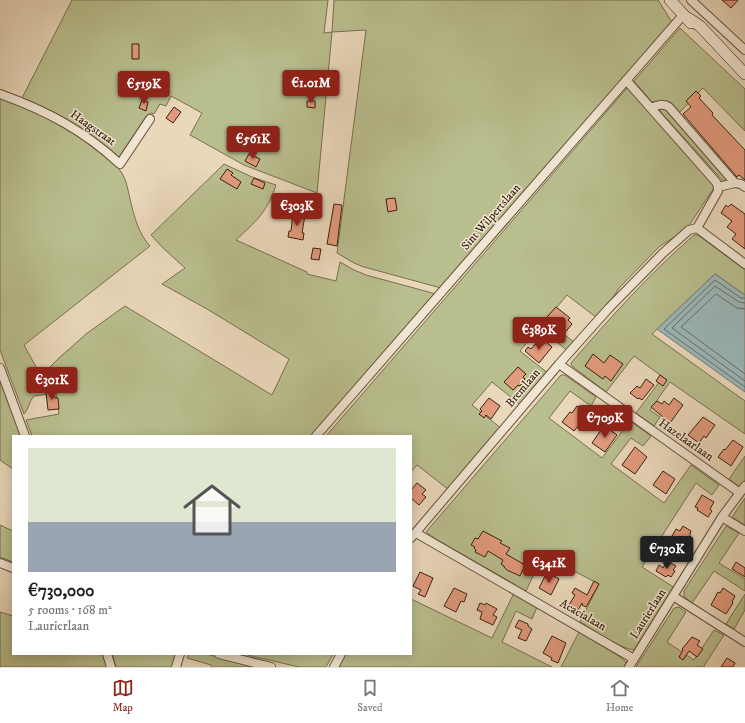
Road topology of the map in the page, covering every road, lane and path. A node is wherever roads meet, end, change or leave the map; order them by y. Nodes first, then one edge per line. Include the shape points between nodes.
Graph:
1 (692, 0) edge
2 (675, 2) edge
3 (686, 16) junction
4 (745, 50) edge
5 (745, 74) edge
6 (626, 80) junction
7 (0, 94) edge
8 (651, 108) junction
9 (150, 119) dead end
10 (736, 183) junction
11 (718, 186) junction
12 (745, 187) edge
13 (697, 228) junction
14 (745, 264) edge
15 (559, 364) junction
16 (0, 368) edge
17 (25, 435) edge
18 (317, 435) edge
19 (745, 486) edge
20 (740, 493) junction
21 (722, 516) junction
22 (745, 531) edge
23 (413, 535) edge
24 (0, 563) edge
25 (12, 568) edge
26 (673, 596) junction
27 (745, 642) edge
28 (107, 655) edge
29 (180, 655) edge
30 (224, 655) edge
31 (340, 655) edge
32 (634, 659) junction
33 (112, 667) edge
34 (176, 667) edge
35 (271, 667) edge
36 (334, 667) edge
37 (629, 667) edge

1 - 4 street
2 - 3 main road
3 - 5 main road via 700,26
3 - 6 street, Sint Wilpertslaan
6 - 8 street
6 - 18 street, Sint Wilpertslaan
7 - 9 street, Haagstraat via 30,105 67,124 102,147 120,164
8 - 10 street via 665,104 670,107
8 - 11 street
10 - 11 street
10 - 12 street
11 - 13 street via 718,191
13 - 14 street
13 - 15 street, Bremlaan via 689,230 663,253
15 - 20 street, Hazelaarlaan
15 - 23 street, Bremlaan
16 - 17 street
19 - 20 street, Laurierlaan
20 - 21 street, Laurierlaan
21 - 22 street
21 - 26 street, Laurierlaan
23 - 32 street, Acacialaan
24 - 25 street
26 - 27 street
26 - 32 street, Laurierlaan
28 - 33 street
29 - 34 street
30 - 35 street
31 - 36 street
32 - 37 street, Laurierlaan

